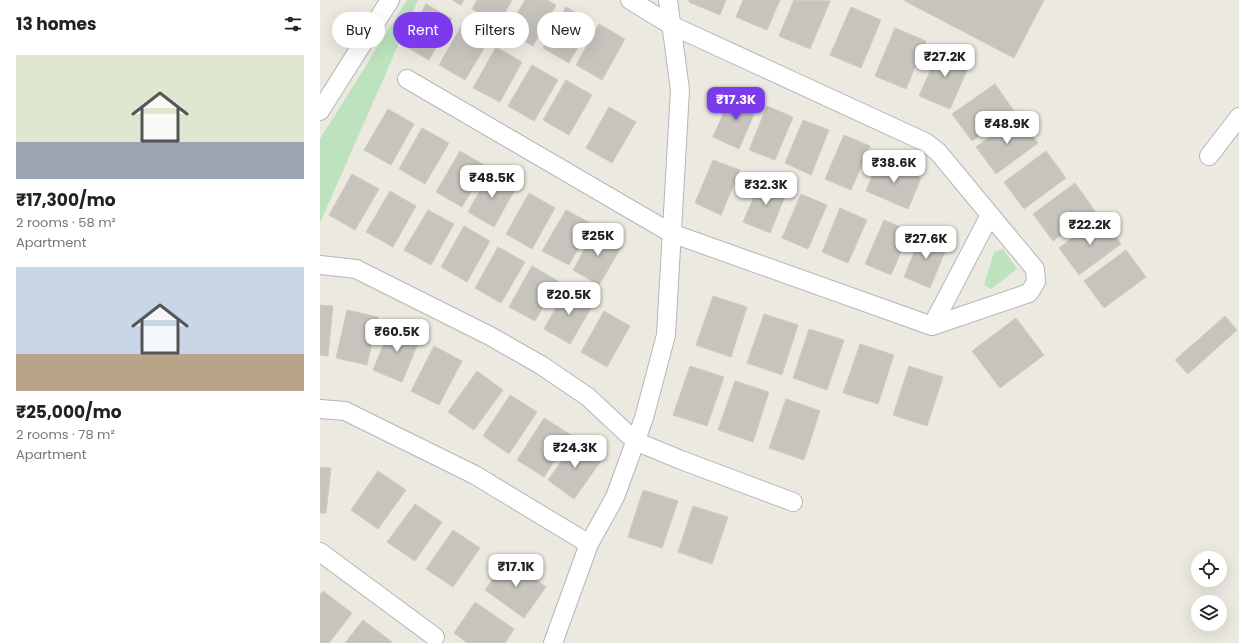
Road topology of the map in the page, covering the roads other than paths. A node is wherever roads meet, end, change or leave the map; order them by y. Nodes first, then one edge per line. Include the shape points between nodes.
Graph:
1 (390, 0) edge
2 (630, 0) edge
3 (668, 0) edge
4 (671, 25) junction
5 (407, 79) dead end
6 (320, 111) edge
7 (1239, 117) edge
8 (1209, 156) dead end
9 (990, 215) junction
10 (671, 232) junction
11 (320, 265) edge
12 (932, 326) junction
13 (320, 409) edge
14 (635, 441) junction
15 (793, 502) dead end
16 (589, 544) junction
17 (320, 552) edge
18 (435, 637) dead end
19 (553, 643) edge

1 - 6 street
2 - 4 street
3 - 4 street
4 - 9 street via 925,142 938,152
4 - 10 street via 680,90
5 - 10 street
7 - 8 street
9 - 12 street
9 - 12 street via 1035,269 1036,282 1029,292
10 - 12 street
10 - 14 street via 666,335 644,418
11 - 14 street via 356,269 490,336 541,365 588,397
13 - 16 street via 345,411 475,475
14 - 15 street
14 - 16 street via 615,497
16 - 19 street
17 - 18 street

